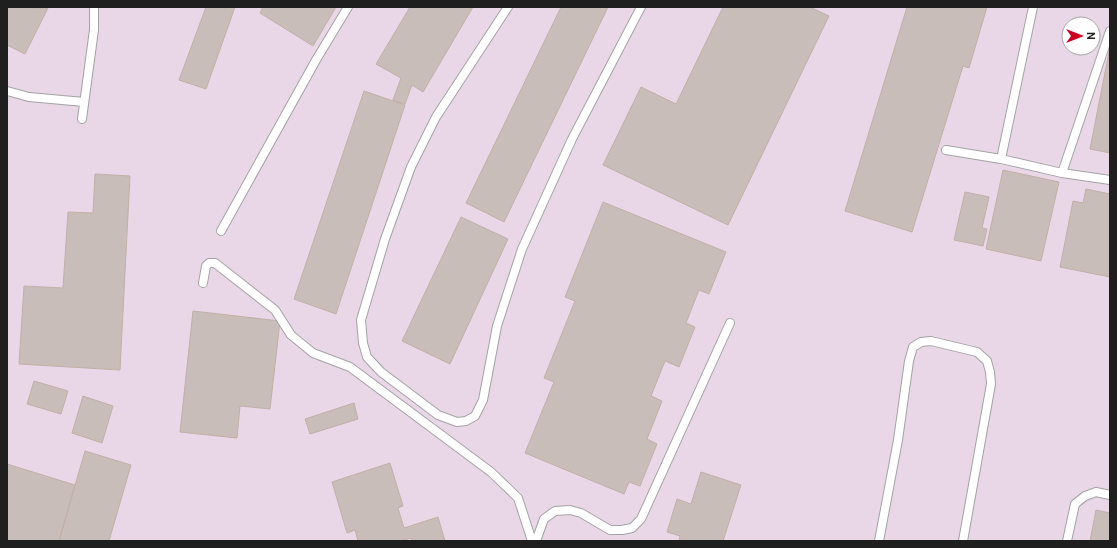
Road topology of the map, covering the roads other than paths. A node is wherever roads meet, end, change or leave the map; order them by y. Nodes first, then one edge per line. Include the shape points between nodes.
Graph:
1 (94, 7) edge
2 (348, 7) edge
3 (508, 7) edge
4 (641, 7) edge
5 (1033, 7) edge
6 (1110, 31) edge
7 (7, 91) edge
8 (84, 102) junction
9 (82, 119) dead end
10 (946, 150) dead end
11 (1001, 159) junction
12 (1062, 173) junction
13 (1110, 180) edge
14 (221, 231) dead end
15 (203, 283) dead end
16 (730, 323) dead end
17 (1110, 495) edge
18 (532, 541) edge
19 (536, 541) edge
20 (879, 541) edge
21 (963, 541) edge
22 (1067, 541) edge

1 - 8 lane via 94,30
2 - 14 lane
3 - 4 lane via 436,117 411,167 385,239 361,320 367,357 381,372 438,415 457,422 475,416 483,400 497,326 522,249 572,139
5 - 11 lane
6 - 12 lane
7 - 8 lane via 29,97
8 - 9 lane
10 - 11 lane
11 - 12 lane
12 - 13 lane
15 - 18 lane via 206,266 215,263 275,310 291,335 313,353 350,367 491,472 518,498
16 - 19 lane via 641,519 632,528 610,530 580,513 570,510 556,511 544,519
17 - 22 lane via 1096,492 1075,504
20 - 21 lane via 898,440 909,361 913,347 921,342 931,341 978,352 987,360 990,372 991,384

